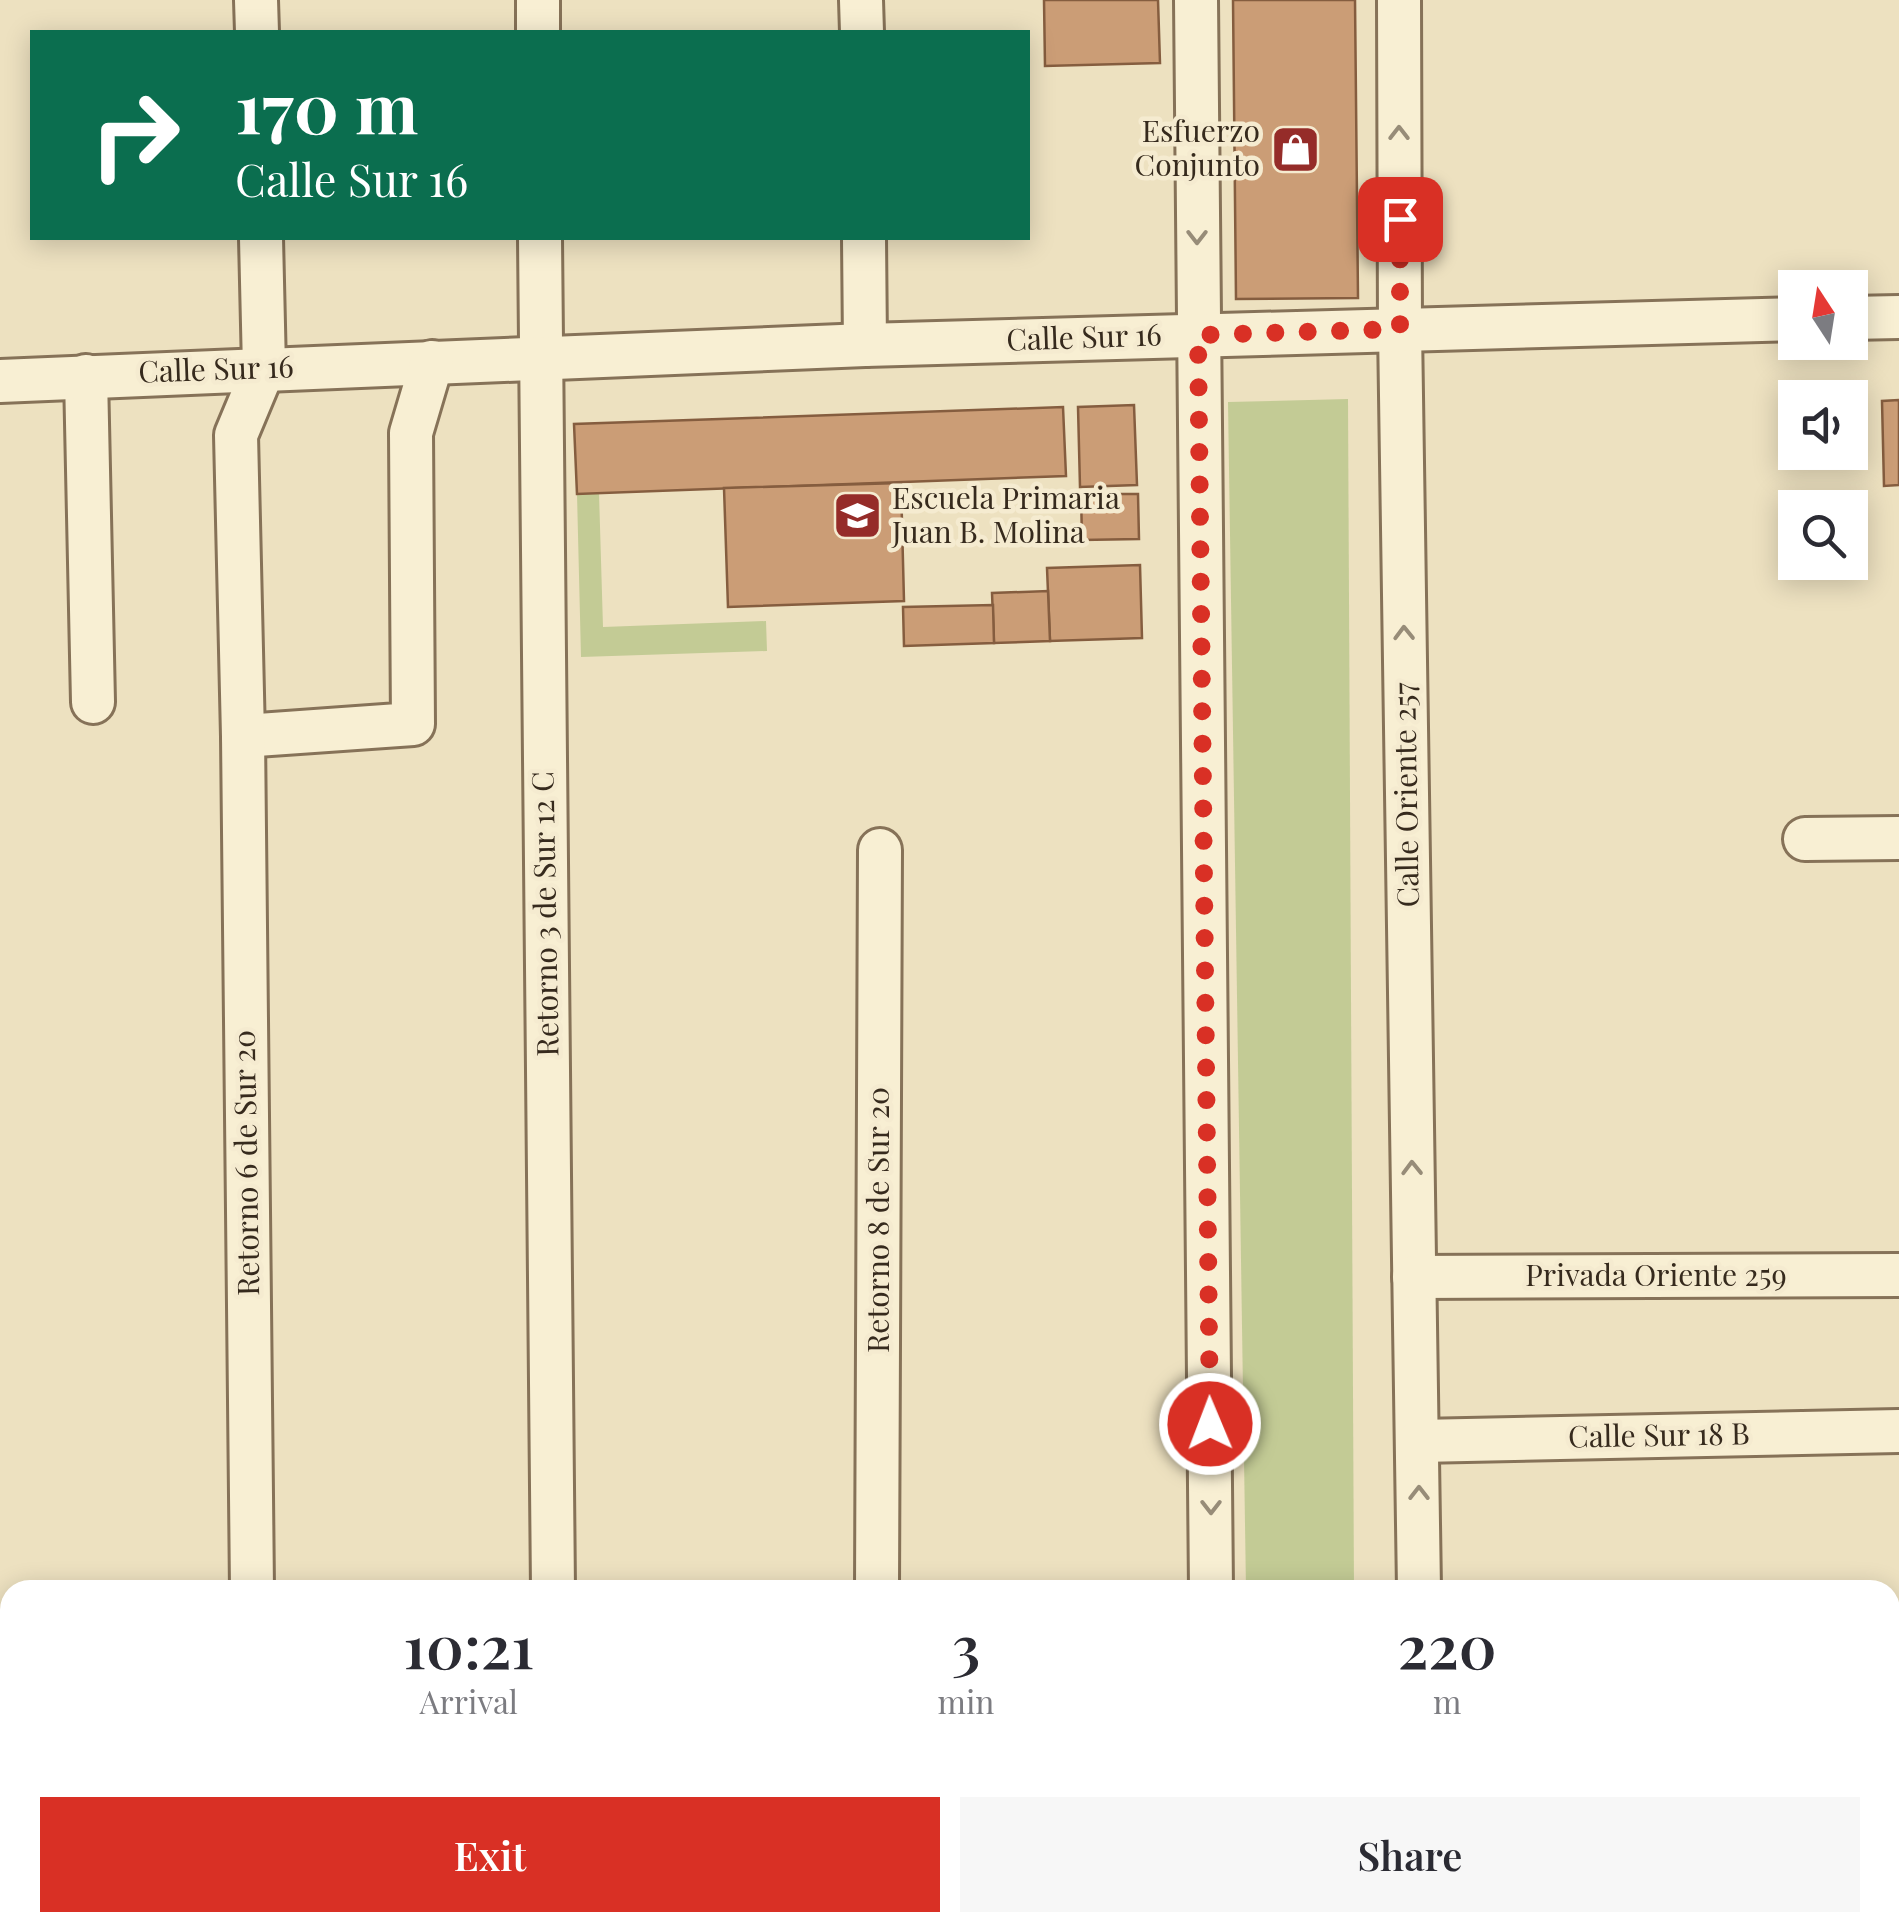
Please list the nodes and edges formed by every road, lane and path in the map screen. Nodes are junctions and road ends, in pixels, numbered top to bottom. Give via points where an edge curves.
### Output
1 (256, 0) edge
2 (538, 0) edge
3 (862, 0) edge
4 (1196, 0) edge
5 (1399, 0) edge
6 (257, 30) edge
7 (538, 30) edge
8 (862, 30) edge
9 (261, 240) edge
10 (540, 240) edge
11 (864, 240) edge
12 (1899, 317) edge
13 (1868, 318) edge
14 (1778, 319) edge
15 (1400, 329) junction
16 (1198, 335) junction
17 (865, 345) junction
18 (541, 357) junction
19 (432, 362) junction
20 (264, 368) junction
21 (86, 376) junction
22 (0, 381) edge
23 (93, 702) dead end
24 (243, 736) junction
25 (1899, 838) edge
26 (1805, 839) dead end
27 (880, 850) dead end
28 (1899, 1275) edge
29 (1414, 1278) junction
30 (1899, 1431) edge
31 (1419, 1441) junction
32 (252, 1580) edge
33 (553, 1580) edge
34 (878, 1580) edge
35 (1211, 1580) edge
36 (1418, 1580) edge

1 - 6 street
2 - 7 street
3 - 8 street
4 -> 16 street
15 -> 5 street, Calle Oriente 257
9 - 20 street
10 - 18 street, Retorno 3 de Sur 12 C
11 - 17 street
12 - 13 street
14 - 15 street, Calle Sur 16
15 - 16 street, Calle Sur 16
29 -> 15 street, Calle Oriente 257
16 - 17 street, Calle Sur 16
16 -> 35 street
17 - 18 street, Calle Sur 16
18 - 19 street, Calle Sur 16
18 - 33 street, Retorno 3 de Sur 12 C
19 - 20 street, Calle Sur 16
19 - 24 street via 411,433 413,724
20 - 21 street, Calle Sur 16
20 - 24 street, Retorno 6 de Sur 20 via 236,435
21 - 22 street, Calle Sur 16
21 - 23 street
24 - 32 street, Retorno 6 de Sur 20
25 - 26 street
27 - 34 street, Retorno 8 de Sur 20
28 - 29 street, Privada Oriente 259
29 - 31 street, Calle Oriente 257
30 - 31 street, Calle Sur 18 B
36 -> 31 street, Calle Oriente 257

